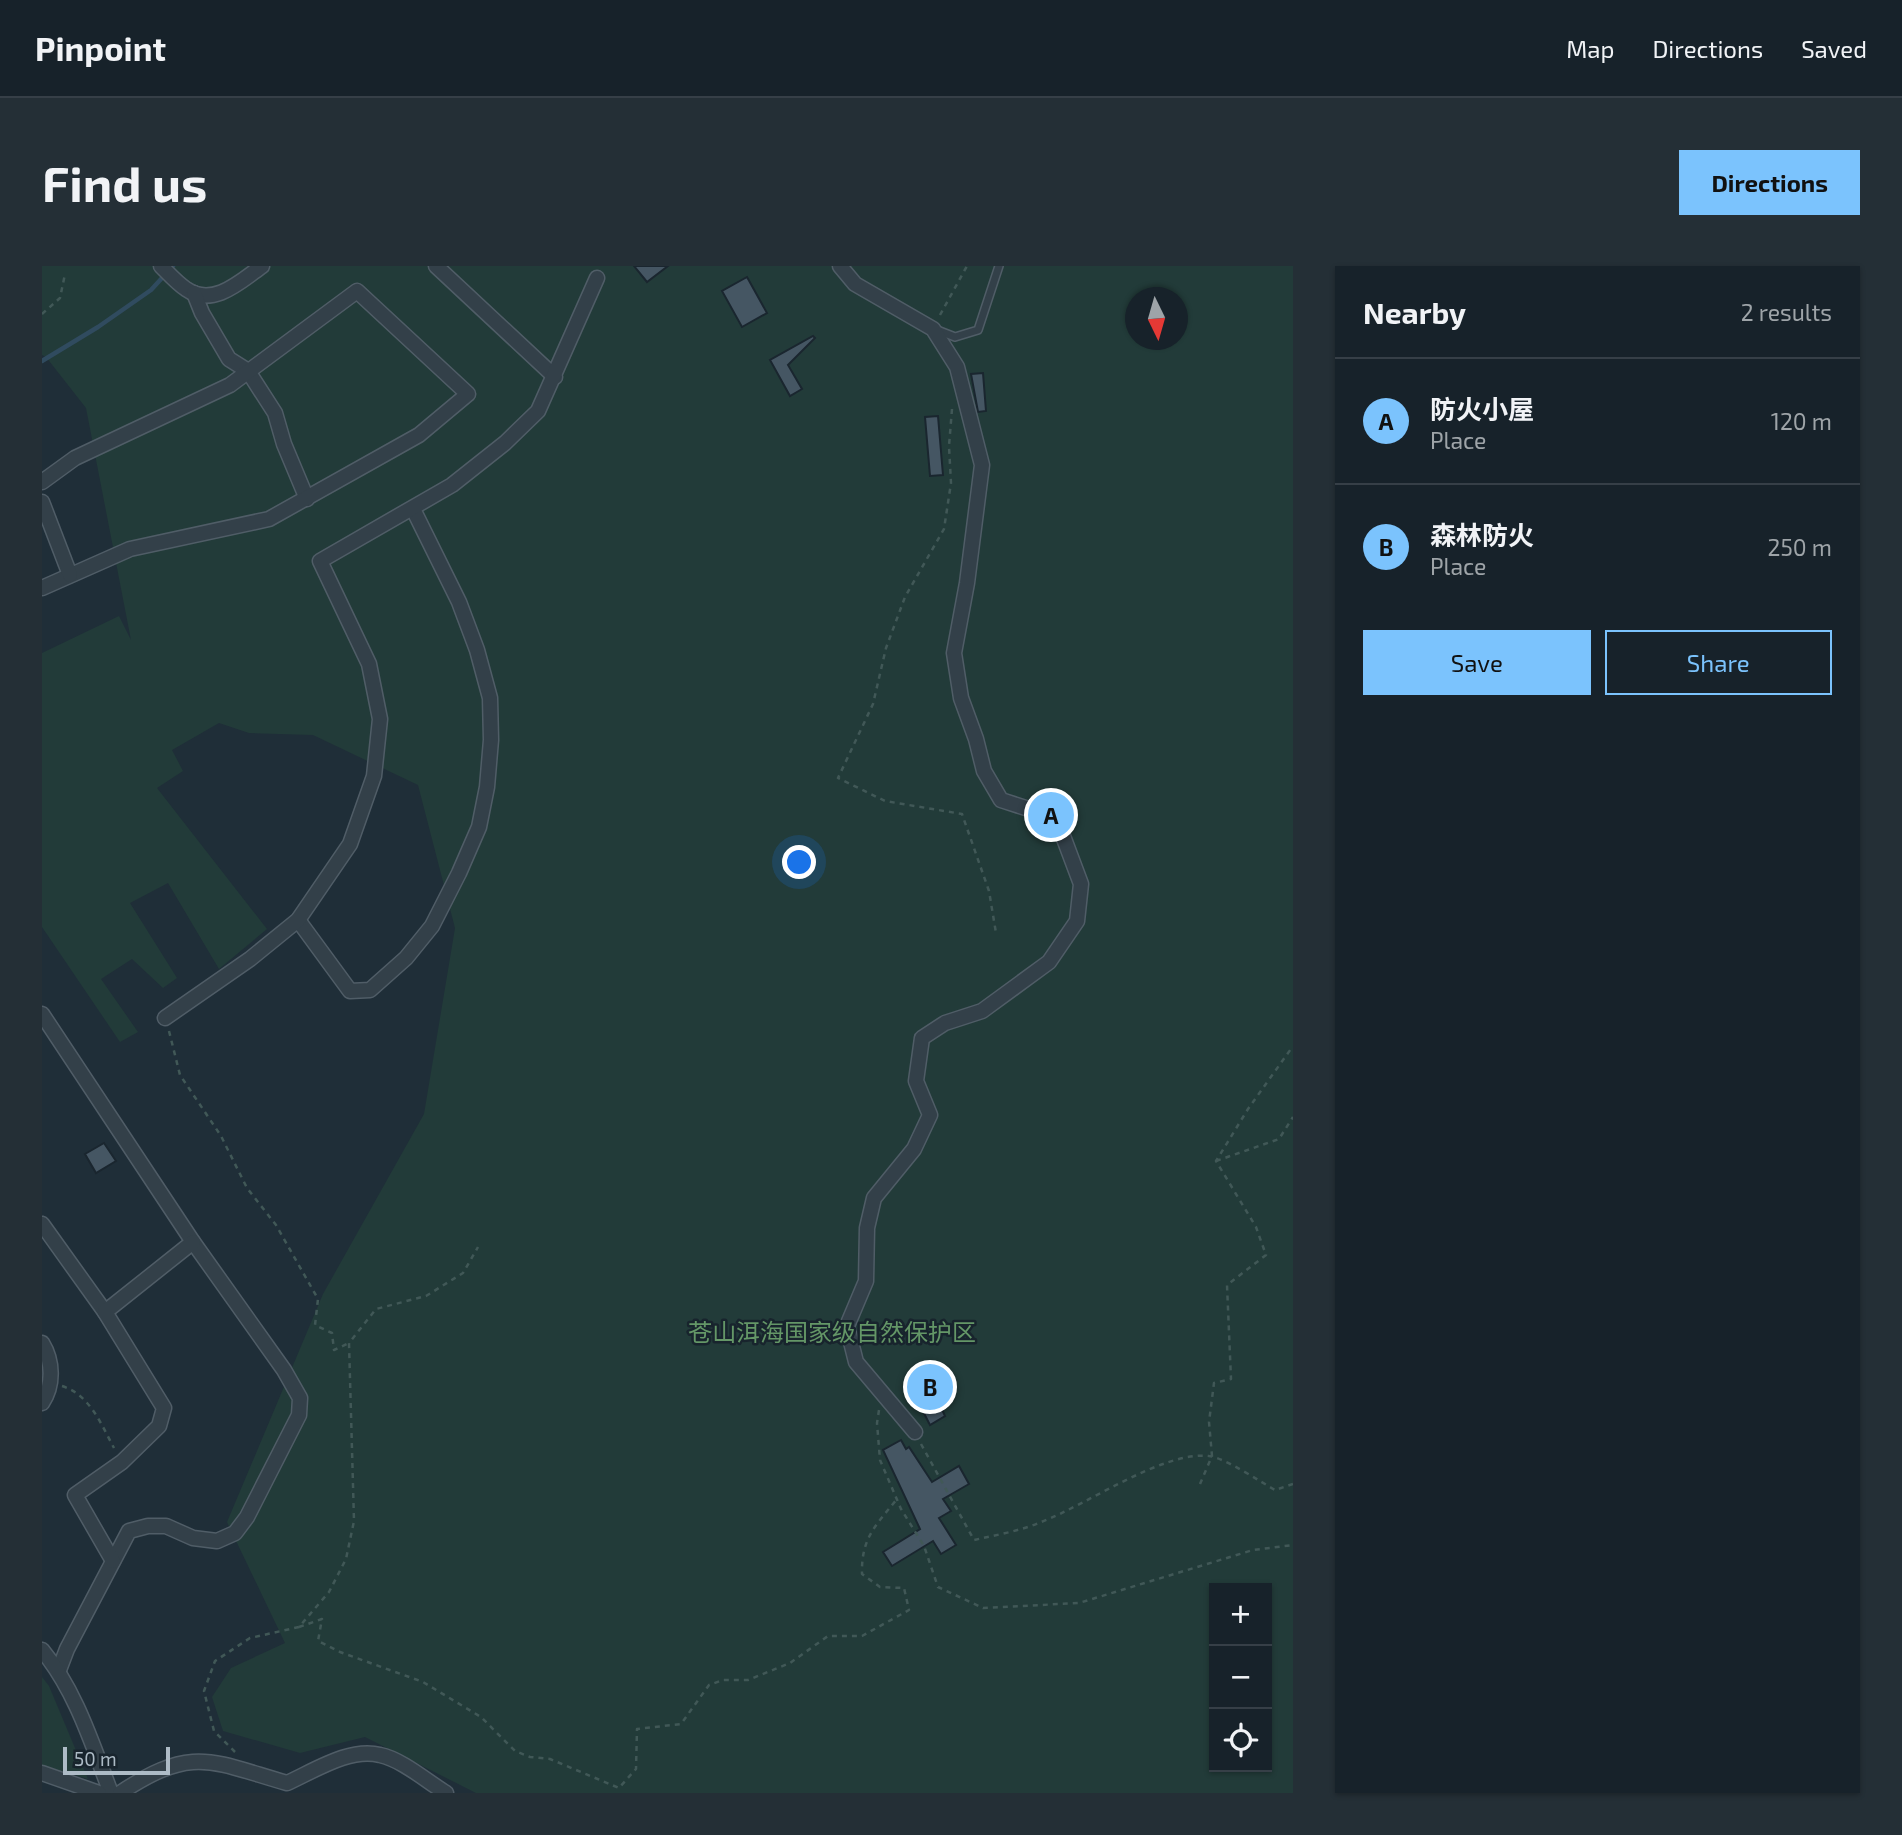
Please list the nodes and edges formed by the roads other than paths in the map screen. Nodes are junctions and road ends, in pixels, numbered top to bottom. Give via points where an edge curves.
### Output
1 (161, 266) edge
2 (262, 266) edge
3 (436, 266) edge
4 (840, 266) edge
5 (999, 266) edge
6 (597, 278) dead end
7 (191, 292) junction
8 (933, 328) junction
9 (248, 371) junction
10 (555, 377) junction
11 (42, 482) edge
12 (307, 499) junction
13 (42, 502) edge
14 (413, 509) junction
15 (70, 575) junction
16 (42, 588) edge
17 (298, 920) junction
18 (42, 1014) edge
19 (165, 1018) road end
20 (42, 1224) edge
21 (193, 1242) junction
22 (105, 1312) junction
23 (42, 1343) edge
24 (42, 1403) edge
25 (915, 1433) road end
26 (113, 1561) junction
27 (42, 1650) edge
28 (59, 1670) junction
29 (42, 1773) edge
30 (99, 1793) edge
31 (111, 1793) edge
32 (120, 1793) edge
33 (446, 1793) edge

1 - 7 street
2 - 7 street via 223,293
3 - 10 street
4 - 8 street via 855,284
5 - 8 lane via 978,330 955,337
6 - 10 street
7 - 9 street via 229,359
8 - 25 street via 957,367 982,465 954,653 961,698 984,771 1001,800 1032,810 1060,828 1081,884 1077,920 1049,962 982,1011 945,1023 922,1038 916,1081 930,1115 914,1149 874,1198 867,1228 866,1281 847,1326 856,1362
9 - 11 street via 230,385 75,458
9 - 12 street via 275,413
9 - 12 street via 357,291 468,394 419,435
10 - 14 street via 538,411 505,443
12 - 15 street via 269,519 130,549
13 - 15 street
14 - 17 street via 320,561 369,664 380,719 374,776 350,844
14 - 17 street via 459,602 490,698 487,787 479,827 432,926 406,958 370,990 350,991
15 - 16 street
17 - 19 street
18 - 21 street
20 - 22 street
21 - 22 street
21 - 26 street via 284,1370 300,1398 299,1415 235,1534 217,1541 193,1538 166,1526 148,1526 129,1531
22 - 26 street via 164,1408 159,1426 122,1462 75,1495
23 - 24 street via 52,1367
26 - 28 street
27 - 28 street
28 - 31 street
29 - 30 street
32 - 33 street via 184,1762 216,1762 287,1783 342,1759 373,1754 390,1758

